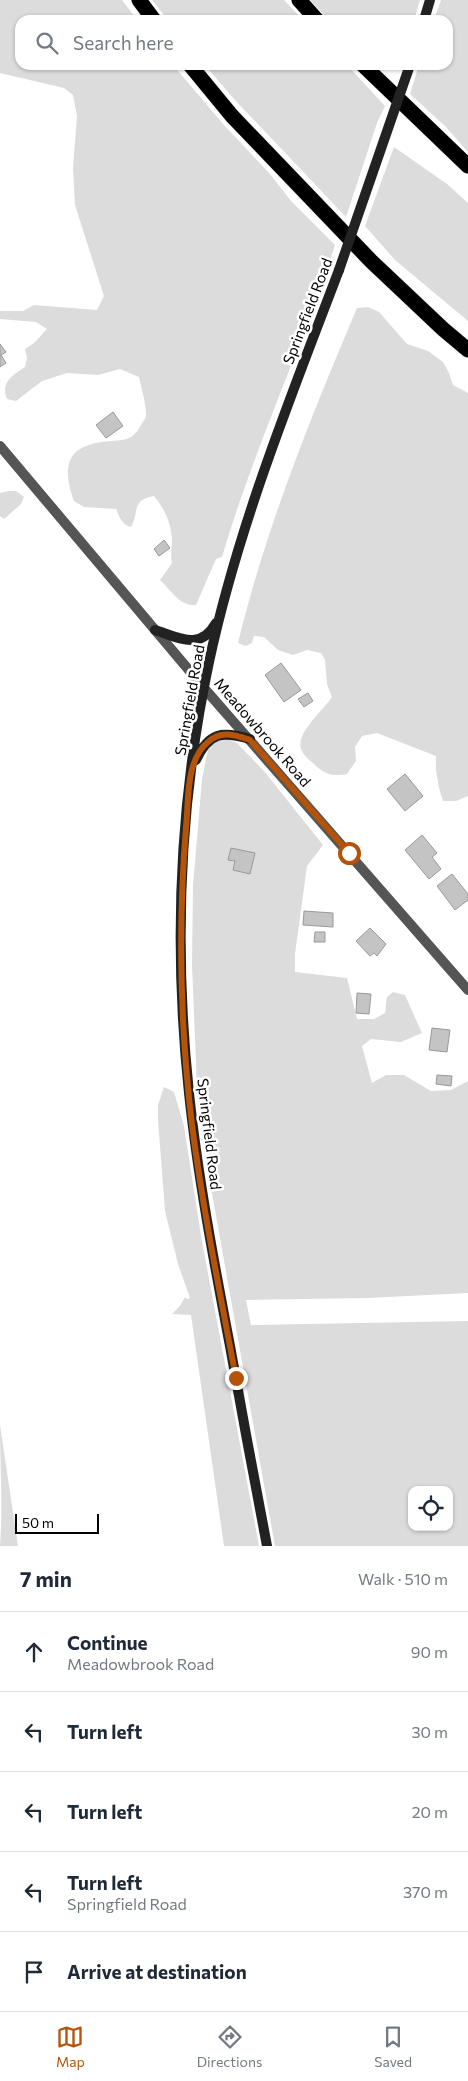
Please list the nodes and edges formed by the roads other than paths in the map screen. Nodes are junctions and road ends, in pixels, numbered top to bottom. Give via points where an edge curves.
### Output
1 (138, 0) edge
2 (299, 0) edge
3 (430, 0) edge
4 (150, 15) edge
5 (312, 15) edge
6 (426, 15) edge
7 (194, 70) edge
8 (368, 70) edge
9 (408, 70) edge
10 (468, 166) edge
11 (468, 350) edge
12 (0, 446) edge
13 (220, 616) junction
14 (155, 630) junction
15 (204, 688) junction
16 (250, 740) junction
17 (192, 768) junction
18 (468, 990) edge
19 (267, 1546) edge

1 - 4 highway
2 - 5 highway
3 - 6 main road
7 - 11 highway via 232,116 371,261
8 - 10 highway
9 - 13 main road, Springfield Road, bridge via 339,270 255,496
12 - 14 street, Meadowbrook Road
13 - 14 main road via 207,636 198,640
13 - 15 main road, Springfield Road
14 - 15 street, Meadowbrook Road
15 - 16 street, Meadowbrook Road
15 - 17 main road, Springfield Road
16 - 17 main road via 231,734 214,737 206,743
16 - 18 street, Meadowbrook Road
17 - 19 main road, Springfield Road via 182,904 182,992 188,1089 211,1246

